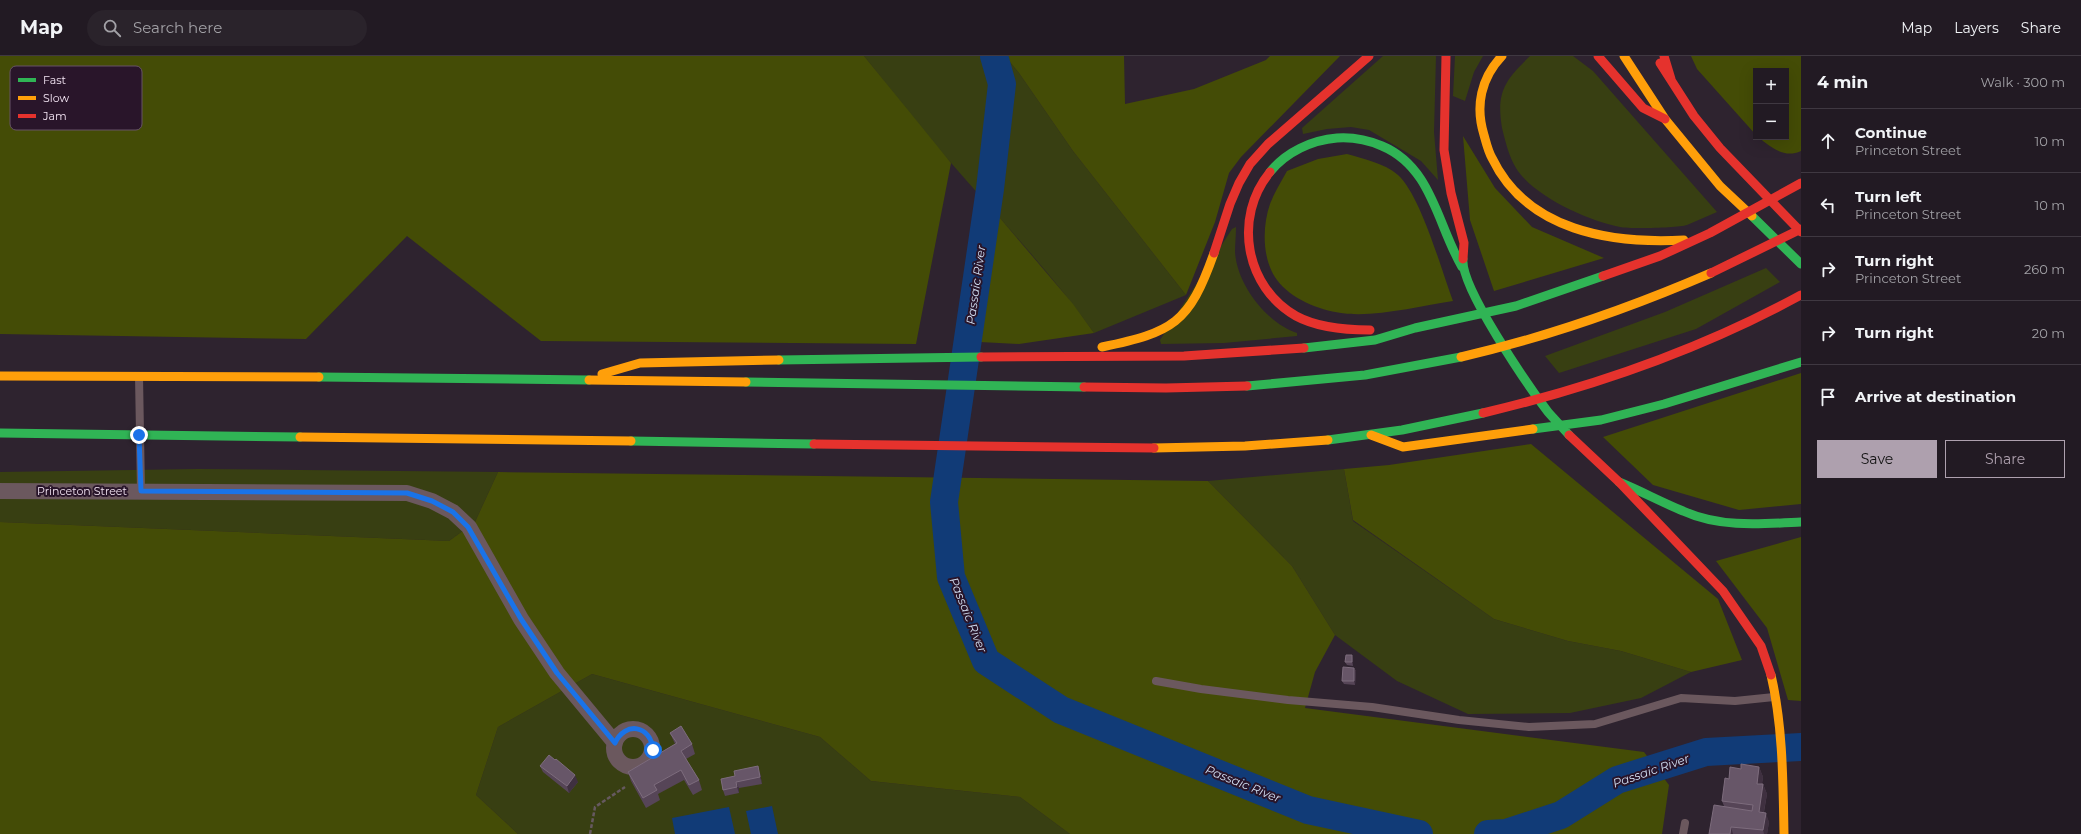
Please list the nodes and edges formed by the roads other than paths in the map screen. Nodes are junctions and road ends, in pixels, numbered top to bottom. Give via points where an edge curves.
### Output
1 (1369, 56) edge
2 (1446, 56) edge
3 (1502, 56) edge
4 (1598, 56) edge
5 (1624, 56) edge
6 (1656, 56) edge
7 (1664, 56) edge
8 (1671, 80) junction
9 (1665, 119) junction
10 (1801, 183) edge
11 (1801, 230) edge
12 (1695, 239) junction
13 (1801, 264) edge
14 (1462, 267) junction
15 (1799, 297) edge
16 (1415, 328) junction
17 (1066, 355) junction
18 (1801, 362) edge
19 (139, 374) junction
20 (0, 376) edge
21 (577, 381) junction
22 (0, 433) edge
23 (139, 435) junction
24 (1371, 435) junction
25 (1619, 482) junction
26 (0, 491) edge
27 (141, 491) junction
28 (1801, 522) edge
29 (1156, 681) dead end
30 (1775, 697) junction
31 (615, 743) dead end
32 (1685, 823) dead end
33 (1683, 834) edge
34 (1784, 834) edge

1 - 17 main road via 1268,144 1251,163 1236,192 1202,283 1181,317 1168,327 1144,337
2 - 14 main road via 1444,150 1451,193 1464,243
3 - 12 main road via 1485,78 1480,99 1480,117 1484,140 1492,158 1519,197 1549,219 1590,234 1646,242
4 - 9 main road via 1643,108
5 - 9 main road
6 - 8 main road
7 - 8 main road
8 - 11 main road via 1694,116 1720,148
9 - 13 main road via 1720,186
10 - 12 main road
11 - 21 main road via 1681,287 1540,337 1431,364 1325,380 1222,388
12 - 16 main road via 1660,256 1516,306
14 - 16 main road via 1450,247 1432,196 1422,178 1410,164 1391,150 1358,139 1337,138 1313,142 1286,156 1263,180 1249,216 1248,252 1258,277 1280,304 1300,318 1338,329
14 - 25 main road via 1494,334 1528,386 1573,439
15 - 24 main road via 1724,334 1657,361 1578,388 1507,408
16 - 17 main road via 1374,340 1299,349 1184,356
17 - 21 main road via 640,363
18 - 24 main road via 1664,404 1601,420 1403,447
19 - 20 main road
19 - 21 main road
19 - 23 lane
22 - 23 main road
23 - 24 main road via 1204,448
23 - 27 lane
25 - 28 main road via 1684,512 1715,521 1752,525
25 - 30 main road via 1723,591 1761,646
26 - 27 street, Princeton Street
27 - 31 street, Princeton Street via 407,493 439,504 453,512 468,527 521,619 557,673
29 - 30 lane via 1201,689 1529,727 1595,724 1682,698 1735,701
30 - 34 main road via 1783,777
32 - 33 lane

